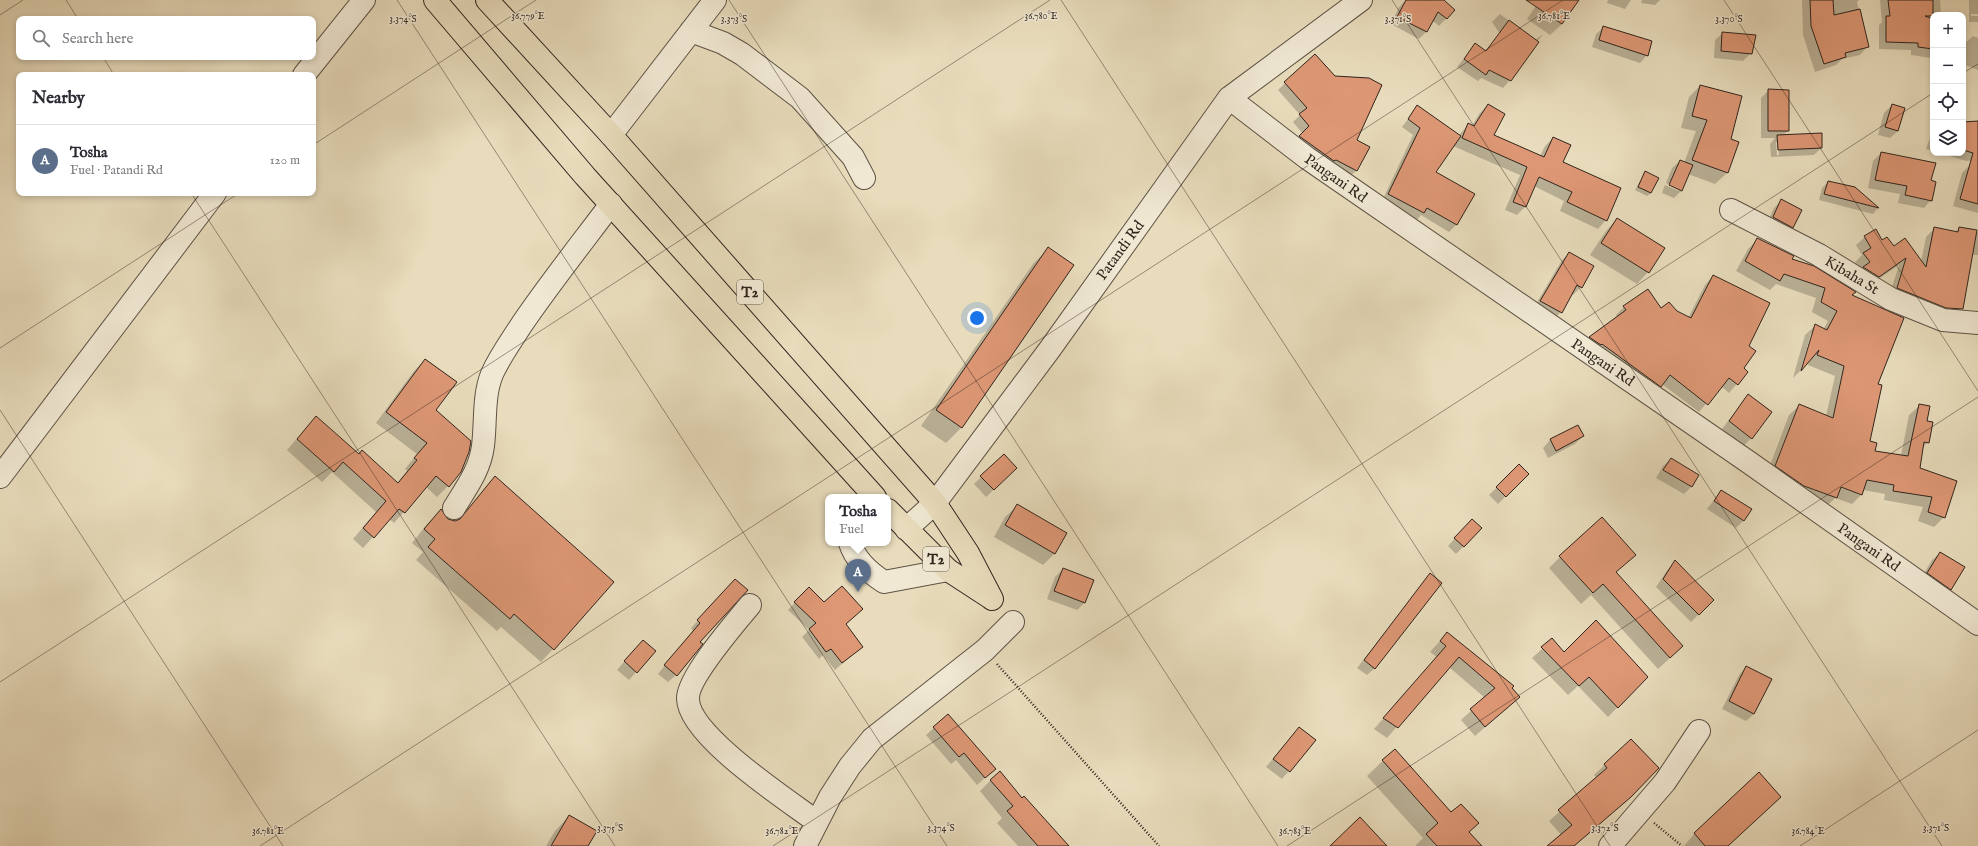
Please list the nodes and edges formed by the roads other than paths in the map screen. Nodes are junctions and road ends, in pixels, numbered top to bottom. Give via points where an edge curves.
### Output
1 (364, 0) edge
2 (435, 0) edge
3 (488, 0) edge
4 (715, 0) edge
5 (1361, 0) edge
6 (691, 31) junction
7 (316, 60) edge
8 (316, 60) edge
9 (306, 72) edge
10 (1229, 98) junction
11 (611, 135) junction
12 (864, 178) dead end
13 (213, 196) edge
14 (611, 204) junction
15 (1731, 210) dead end
16 (1978, 323) edge
17 (0, 477) edge
18 (869, 494) edge
19 (935, 503) junction
20 (454, 508) dead end
21 (891, 513) edge
22 (906, 529) junction
23 (851, 546) edge
24 (948, 570) junction
25 (750, 605) dead end
26 (1012, 622) dead end
27 (1978, 624) edge
28 (1698, 732) dead end
29 (817, 822) junction
30 (805, 846) edge
31 (1610, 846) edge

1 - 7 street
2 - 14 highway
3 - 11 highway, T2
4 - 6 street
5 - 10 street, Patandi Rd
6 - 11 street
6 - 12 street via 723,42 800,98 853,157
8 - 9 street
10 - 19 street, Patandi Rd via 1050,349
10 - 27 street, Pangani Rd via 1314,163 1747,461
11 - 19 highway, T2
13 - 17 street
14 - 18 highway
14 - 20 street via 539,298 501,356 486,396 480,461 475,475
15 - 16 street, Kibaha St via 1819,255 1891,299 1943,320
19 - 22 street, Patandi Rd
19 - 24 highway, T2 via 968,553 992,599
21 - 22 highway, T2
22 - 24 highway, T2
23 - 24 street via 873,576 884,582
25 - 29 street via 709,656 691,686 688,698 690,709 706,733 737,762
26 - 29 street via 984,650 872,739 850,766
28 - 31 street via 1665,782
29 - 30 street

